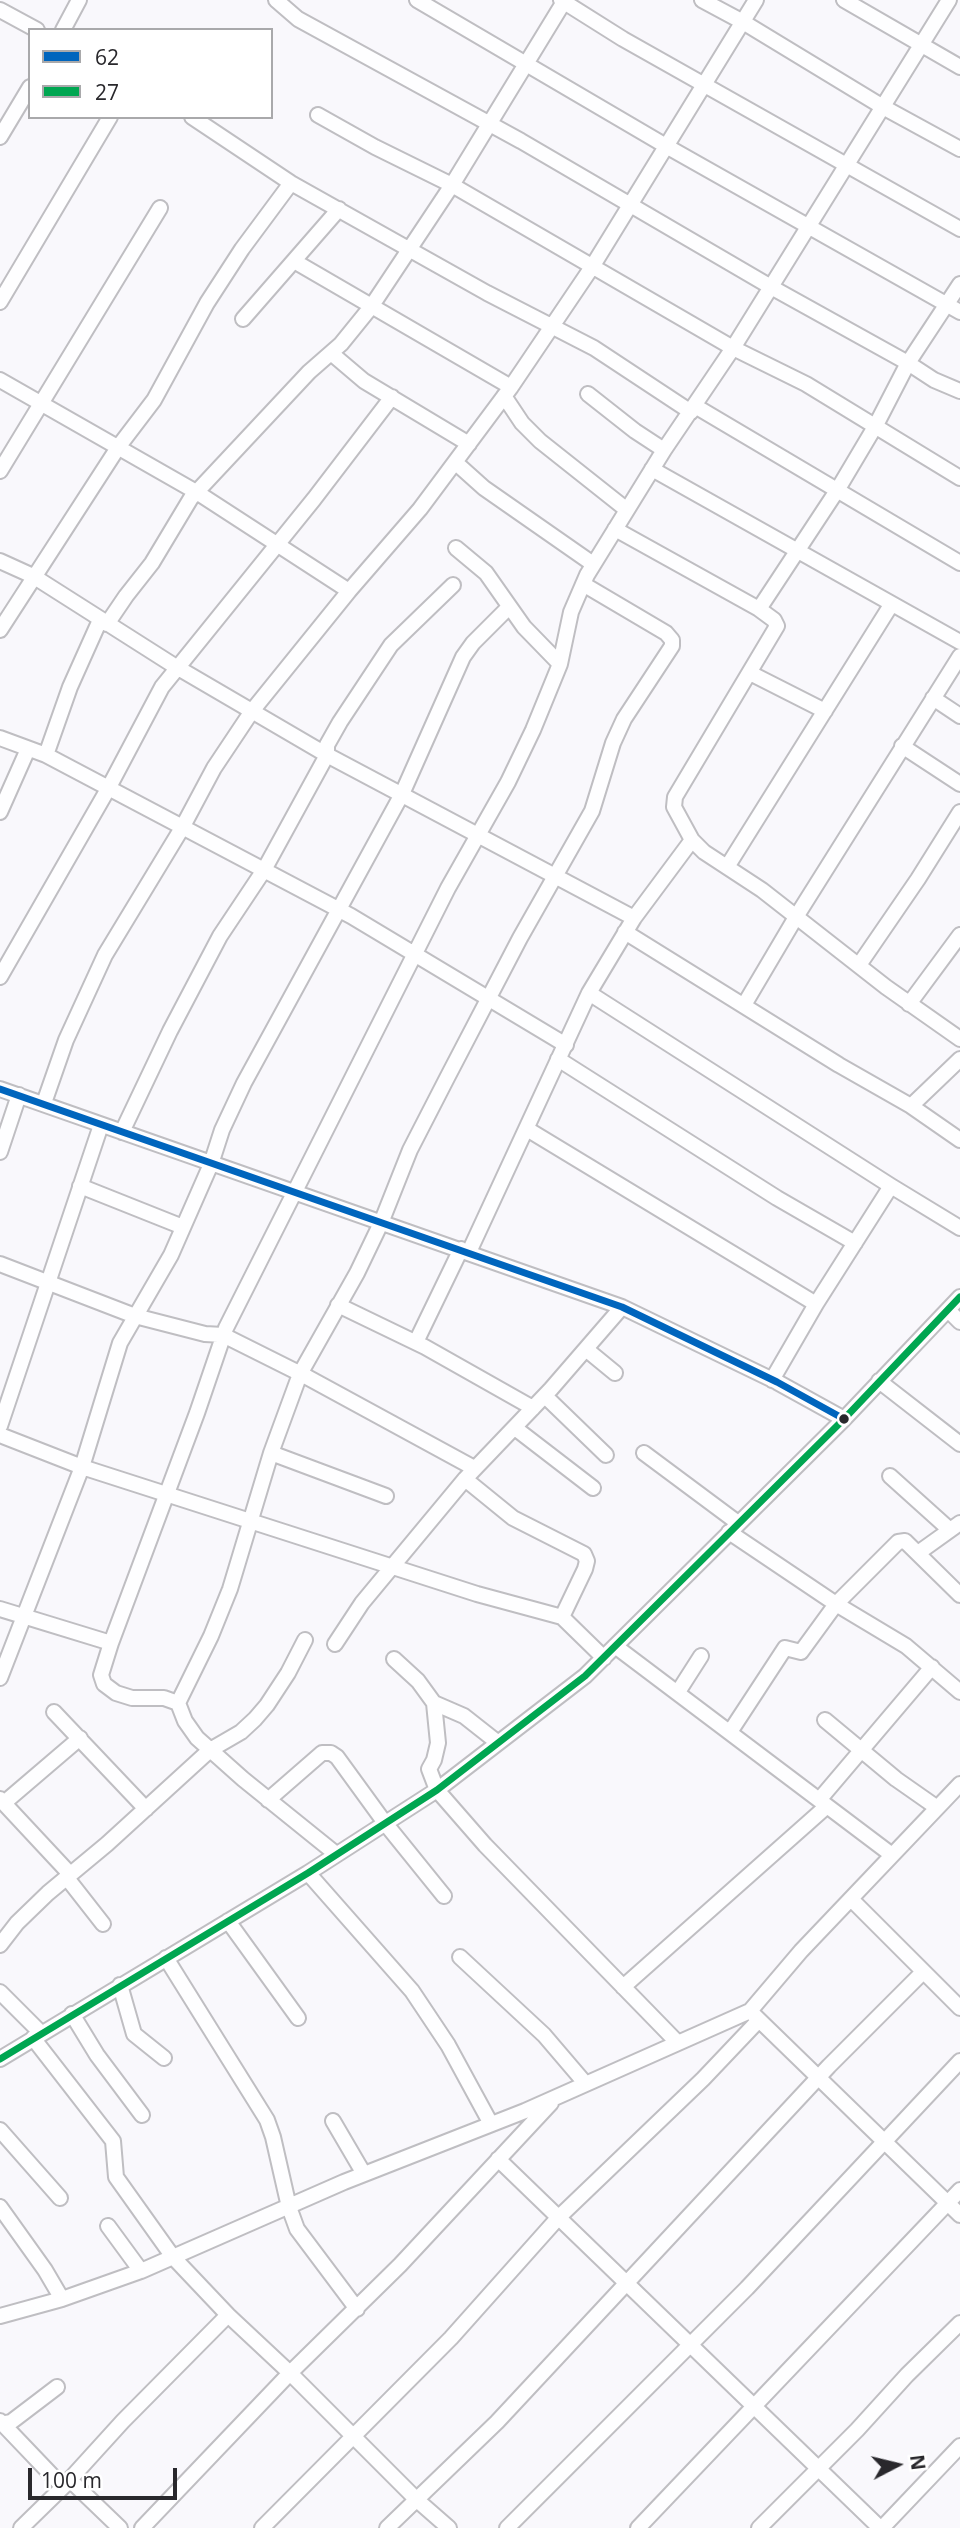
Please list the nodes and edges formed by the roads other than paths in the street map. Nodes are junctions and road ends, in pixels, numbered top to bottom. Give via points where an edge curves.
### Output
1 (79, 0) edge
2 (275, 0) edge
3 (417, 0) edge
4 (702, 0) edge
5 (756, 0) edge
6 (844, 0) edge
7 (948, 0) edge
8 (563, 1) edge
9 (0, 10) edge
10 (743, 22) junction
11 (33, 28) edge
12 (64, 28) edge
13 (921, 45) junction
14 (525, 64) junction
15 (960, 67) edge
16 (704, 85) junction
17 (28, 90) edge
18 (883, 107) junction
19 (318, 115) dead end
20 (109, 119) edge
21 (195, 119) edge
22 (488, 125) junction
23 (0, 137) edge
24 (666, 146) junction
25 (960, 149) edge
26 (845, 166) junction
27 (291, 183) junction
28 (452, 185) junction
29 (629, 205) junction
30 (160, 208) dead end
31 (339, 209) junction
32 (808, 225) junction
33 (960, 229) edge
34 (410, 248) junction
35 (294, 261) junction
36 (592, 267) junction
37 (960, 284) edge
38 (771, 287) junction
39 (0, 302) edge
40 (371, 307) junction
41 (953, 308) edge
42 (243, 319) dead end
43 (551, 327) junction
44 (733, 348) junction
45 (331, 353) junction
46 (908, 363) junction
47 (0, 380) edge
48 (960, 391) edge
49 (507, 392) junction
50 (588, 394) dead end
51 (392, 397) junction
52 (41, 403) junction
53 (693, 409) junction
54 (876, 425) junction
55 (469, 444) junction
56 (119, 446) junction
57 (664, 450) junction
58 (455, 462) junction
59 (652, 469) junction
60 (0, 471) edge
61 (960, 478) edge
62 (838, 489) junction
63 (198, 493) junction
64 (627, 510) junction
65 (615, 529) junction
66 (277, 544) junction
67 (456, 548) dead end
68 (797, 551) junction
69 (0, 561) edge
70 (960, 563) edge
71 (593, 564) junction
72 (33, 576) junction
73 (583, 584) junction
74 (453, 585) dead end
75 (349, 591) junction
76 (891, 604) junction
77 (509, 607) junction
78 (759, 609) junction
79 (103, 622) junction
80 (0, 631) edge
81 (960, 642) edge
82 (960, 656) edge
83 (560, 664) junction
84 (177, 667) junction
85 (750, 673) junction
86 (933, 698) junction
87 (252, 710) junction
88 (825, 711) junction
89 (960, 716) edge
90 (0, 738) edge
91 (902, 746) junction
92 (28, 748) junction
93 (46, 755) junction
94 (327, 755) junction
95 (960, 784) edge
96 (108, 789) junction
97 (402, 794) junction
98 (0, 812) edge
99 (960, 813) edge
100 (182, 828) junction
101 (477, 834) junction
102 (692, 840) junction
103 (727, 867) junction
104 (264, 870) junction
105 (554, 876) junction
106 (338, 910) junction
107 (796, 917) junction
108 (634, 918) junction
109 (625, 932) junction
110 (960, 935) edge
111 (416, 954) junction
112 (859, 965) junction
113 (0, 977) edge
114 (589, 993) junction
115 (489, 999) junction
116 (909, 1004) junction
117 (744, 1005) junction
118 (960, 1039) edge
119 (566, 1045) junction
120 (558, 1059) junction
121 (960, 1059) edge
122 (0, 1089) edge
123 (19, 1095) junction
124 (44, 1102) junction
125 (911, 1106) junction
126 (101, 1125) junction
127 (527, 1129) junction
128 (122, 1132) junction
129 (960, 1140) edge
130 (0, 1152) edge
131 (211, 1164) junction
132 (80, 1186) junction
133 (891, 1186) junction
134 (294, 1191) junction
135 (381, 1223) junction
136 (183, 1227) junction
137 (960, 1228) edge
138 (855, 1243) junction
139 (465, 1251) junction
140 (0, 1264) edge
141 (47, 1282) junction
142 (960, 1297) edge
143 (816, 1304) junction
144 (338, 1305) junction
145 (622, 1307) junction
146 (948, 1310) junction
147 (135, 1316) junction
148 (960, 1322) edge
149 (223, 1335) junction
150 (416, 1342) junction
151 (587, 1350) junction
152 (615, 1373) dead end
153 (300, 1374) junction
154 (772, 1380) junction
155 (879, 1381) junction
156 (545, 1396) junction
157 (533, 1408) junction
158 (844, 1419) junction
159 (0, 1426) edge
160 (515, 1428) junction
161 (0, 1435) edge
162 (960, 1444) edge
163 (271, 1453) junction
164 (644, 1453) dead end
165 (606, 1455) dead end
166 (82, 1467) junction
167 (470, 1474) junction
168 (890, 1476) dead end
169 (593, 1488) dead end
170 (166, 1494) junction
171 (386, 1496) dead end
172 (250, 1521) junction
173 (955, 1526) edge
174 (733, 1527) junction
175 (918, 1553) junction
176 (392, 1567) junction
177 (960, 1595) edge
178 (836, 1604) junction
179 (0, 1609) edge
180 (562, 1617) junction
181 (25, 1618) junction
182 (304, 1640) dead end
183 (111, 1643) junction
184 (335, 1644) dead end
185 (615, 1646) junction
186 (701, 1656) dead end
187 (604, 1658) junction
188 (394, 1659) dead end
189 (932, 1667) junction
190 (0, 1678) edge
191 (678, 1692) junction
192 (960, 1692) edge
193 (178, 1703) junction
194 (434, 1703) junction
195 (54, 1712) dead end
196 (825, 1720) dead end
197 (730, 1732) junction
198 (80, 1738) junction
199 (497, 1742) junction
200 (210, 1750) junction
201 (861, 1750) junction
202 (960, 1784) edge
203 (437, 1790) junction
204 (268, 1800) junction
205 (2, 1801) edge
206 (823, 1803) junction
207 (936, 1807) junction
208 (146, 1809) junction
209 (385, 1823) junction
210 (337, 1854) junction
211 (892, 1855) junction
212 (308, 1873) junction
213 (69, 1876) junction
214 (444, 1896) dead end
215 (851, 1899) junction
216 (228, 1921) junction
217 (103, 1924) dead end
218 (0, 1945) edge
219 (460, 1957) dead end
220 (166, 1958) junction
221 (923, 1972) junction
222 (120, 1985) junction
223 (623, 1987) junction
224 (0, 1992) edge
225 (960, 2008) edge
226 (72, 2014) junction
227 (755, 2016) junction
228 (298, 2018) dead end
229 (37, 2036) junction
230 (677, 2042) junction
231 (164, 2058) dead end
232 (0, 2059) edge
233 (960, 2061) edge
234 (818, 2078) junction
235 (585, 2083) junction
236 (556, 2097) junction
237 (142, 2115) dead end
238 (333, 2121) dead end
239 (491, 2124) junction
240 (0, 2130) edge
241 (884, 2142) junction
242 (498, 2159) junction
243 (364, 2174) junction
244 (960, 2190) edge
245 (60, 2198) dead end
246 (948, 2203) junction
247 (0, 2207) edge
248 (289, 2207) junction
249 (960, 2215) edge
250 (558, 2218) junction
251 (108, 2226) dead end
252 (173, 2257) junction
253 (141, 2271) junction
254 (627, 2284) junction
255 (62, 2299) junction
256 (357, 2309) junction
257 (228, 2315) junction
258 (0, 2316) edge
259 (960, 2323) edge
260 (690, 2344) junction
261 (290, 2373) junction
262 (57, 2387) dead end
263 (755, 2407) junction
264 (1, 2423) edge
265 (354, 2436) junction
266 (960, 2446) edge
267 (818, 2468) junction
268 (66, 2484) junction
269 (417, 2500) junction
270 (21, 2528) edge
271 (120, 2528) edge
272 (142, 2528) edge
273 (262, 2528) edge
274 (387, 2528) edge
275 (449, 2528) edge
276 (507, 2528) edge
277 (638, 2528) edge
278 (759, 2528) edge
279 (881, 2528) edge

1 - 12 street
2 - 22 street via 298,19
3 - 14 street
4 - 10 street
5 - 10 street
6 - 13 street
7 - 13 street
8 - 14 street
8 - 16 street
9 - 11 street
10 - 16 street
10 - 18 street
13 - 15 street
13 - 18 street
14 - 22 street
14 - 24 street
16 - 24 street
16 - 26 street
17 - 23 street
18 - 25 street
18 - 26 street
19 - 28 street
20 - 39 street
21 - 27 street
22 - 28 street
22 - 29 street
24 - 29 street
24 - 32 street
26 - 32 street
26 - 33 street
27 - 31 street
27 - 56 street via 242,249 154,400
28 - 34 street
28 - 36 street
29 - 36 street
29 - 38 street
30 - 52 street
31 - 34 street
31 - 35 street
32 - 38 street
32 - 41 street
34 - 40 street
34 - 43 street
35 - 40 street
35 - 42 street
36 - 43 street
36 - 44 street
37 - 41 street
38 - 44 street
38 - 46 street
40 - 45 street
40 - 49 street
41 - 46 street
43 - 49 street
43 - 53 street
44 - 53 street
44 - 54 street
45 - 51 street
45 - 63 street
46 - 48 street
46 - 54 street
47 - 52 street
49 - 55 street
49 - 64 street via 522,423 540,442
50 - 57 street
51 - 55 street
51 - 66 street
52 - 56 street
52 - 60 street
53 - 57 street
53 - 62 street
54 - 61 street
54 - 62 street
55 - 58 street
56 - 63 street
56 - 72 street
57 - 59 street
58 - 71 street via 484,488
58 - 75 street
59 - 64 street
59 - 68 street
62 - 68 street
62 - 70 street
63 - 66 street
63 - 79 street via 152,564
64 - 65 street
65 - 71 street
65 - 78 street
66 - 75 street
66 - 84 street
67 - 77 street via 486,573
68 - 76 street
68 - 78 street
69 - 72 street
71 - 73 street
72 - 79 street
72 - 80 street
73 - 83 street via 571,612
73 - 105 street via 666,633 673,643 624,719 592,811
74 - 94 street via 391,645 340,722 327,745
75 - 87 street
76 - 81 street
76 - 88 street
77 - 83 street
77 - 97 street via 463,657
78 - 85 street via 777,626
79 - 84 street
79 - 93 street via 70,687
82 - 86 street
83 - 101 street via 523,750
84 - 87 street
84 - 96 street
85 - 88 street
85 - 102 street via 675,797 674,807
86 - 89 street
86 - 91 street
87 - 94 street
87 - 100 street
88 - 103 street
90 - 92 street
91 - 95 street
91 - 107 street
92 - 93 street
92 - 98 street
93 - 96 street
94 - 97 street
94 - 104 street
96 - 100 street
96 - 113 street
97 - 101 street
97 - 106 street
99 - 112 street
100 - 104 street
100 - 124 street via 105,955
101 - 105 street
101 - 111 street
102 - 103 street
102 - 108 street
103 - 107 street
104 - 106 street
104 - 128 street via 220,936
105 - 108 street
105 - 115 street
106 - 111 street
106 - 131 street via 244,1083
107 - 112 street
107 - 117 street
108 - 109 street
109 - 114 street
109 - 117 street
110 - 116 street
111 - 115 street
111 - 134 street
112 - 116 street
114 - 119 street
114 - 133 street
115 - 119 street
115 - 135 street via 410,1150
116 - 118 street
117 - 125 street
119 - 120 street
120 - 127 street
120 - 138 street
121 - 125 street
122 - 123 street
123 - 124 street
123 - 130 street
124 - 126 street
125 - 129 street
126 - 128 street
126 - 132 street
127 - 139 street
127 - 143 street
128 - 131 street
131 - 134 street
131 - 136 street
132 - 136 street
132 - 141 street
133 - 137 street
133 - 138 street
134 - 135 street
134 - 149 street
135 - 139 street
135 - 144 street
136 - 147 street
138 - 143 street
139 - 145 street
139 - 150 street
140 - 141 street
141 - 147 street
141 - 159 street
142 - 146 street
143 - 154 street
144 - 150 street
144 - 153 street
145 - 151 street
145 - 154 street
146 - 148 street
146 - 155 street
147 - 149 street
147 - 166 street via 120,1343
149 - 153 street
149 - 170 street
150 - 157 street
151 - 152 street
151 - 156 street
153 - 163 street
153 - 167 street
154 - 158 street
155 - 158 street
155 - 162 street
156 - 157 street
156 - 165 street
157 - 160 street
158 - 174 street
160 - 167 street
160 - 169 street
161 - 166 street
163 - 171 street
163 - 172 street
164 - 174 street
166 - 170 street
166 - 181 street
167 - 176 street
167 - 180 street via 513,1518 584,1554 585,1569
168 - 173 street
170 - 172 street
170 - 183 street
172 - 176 street
172 - 193 street via 230,1589
173 - 175 street
174 - 178 street
174 - 185 street
175 - 177 street
175 - 178 street via 905,1541 898,1542
176 - 180 street
176 - 184 street
178 - 189 street
178 - 197 street via 802,1652 785,1648
179 - 181 street
180 - 187 street
181 - 183 street
181 - 190 street
182 - 200 street via 288,1673 255,1719
183 - 193 street via 101,1675 104,1684 132,1698
185 - 187 street
185 - 191 street
186 - 191 street
187 - 199 street
188 - 194 street
189 - 192 street
189 - 201 street
191 - 197 street
193 - 200 street via 185,1721
194 - 199 street via 464,1716
194 - 203 street via 438,1743 429,1769
195 - 198 street
196 - 201 street
197 - 206 street
198 - 205 street
198 - 208 street
199 - 203 street
200 - 204 street
200 - 208 street
201 - 206 street
201 - 207 street
202 - 207 street
203 - 209 street
203 - 223 street
204 - 209 street via 322,1753 331,1753
204 - 210 street
205 - 213 street
206 - 211 street
206 - 223 street
207 - 211 street
208 - 213 street
209 - 210 street
209 - 214 street
210 - 212 street
211 - 215 street
212 - 216 street
212 - 239 street via 412,1991
213 - 217 street
213 - 218 street via 17,1923
215 - 221 street
215 - 227 street via 801,1951
216 - 220 street
216 - 228 street
219 - 235 street via 544,2035
220 - 222 street
220 - 248 street via 267,2120
221 - 225 street
221 - 234 street
222 - 226 street
222 - 231 street via 134,2034
223 - 230 street
224 - 229 street
226 - 229 street
226 - 237 street
227 - 230 street
227 - 234 street
227 - 250 street via 703,2079
229 - 232 street
229 - 252 street via 113,2141 116,2177
230 - 235 street
233 - 241 street
234 - 241 street
234 - 254 street
235 - 236 street
236 - 239 street
236 - 242 street
238 - 243 street
239 - 243 street
240 - 245 street
241 - 246 street
241 - 260 street
242 - 250 street
242 - 256 street
243 - 248 street
244 - 246 street
246 - 249 street
246 - 263 street
247 - 255 street
248 - 252 street
248 - 256 street via 298,2229
250 - 254 street
250 - 265 street
251 - 253 street
252 - 253 street
252 - 257 street
253 - 255 street
254 - 260 street
254 - 269 street
255 - 258 street
256 - 261 street
257 - 261 street
257 - 268 street
259 - 267 street
260 - 263 street
260 - 276 street
261 - 265 street
261 - 272 street
262 - 264 street via 11,2422
263 - 267 street
263 - 277 street
264 - 268 street
265 - 269 street
265 - 273 street
266 - 279 street
267 - 278 street
267 - 279 street
268 - 270 street
268 - 271 street
269 - 274 street
269 - 275 street

